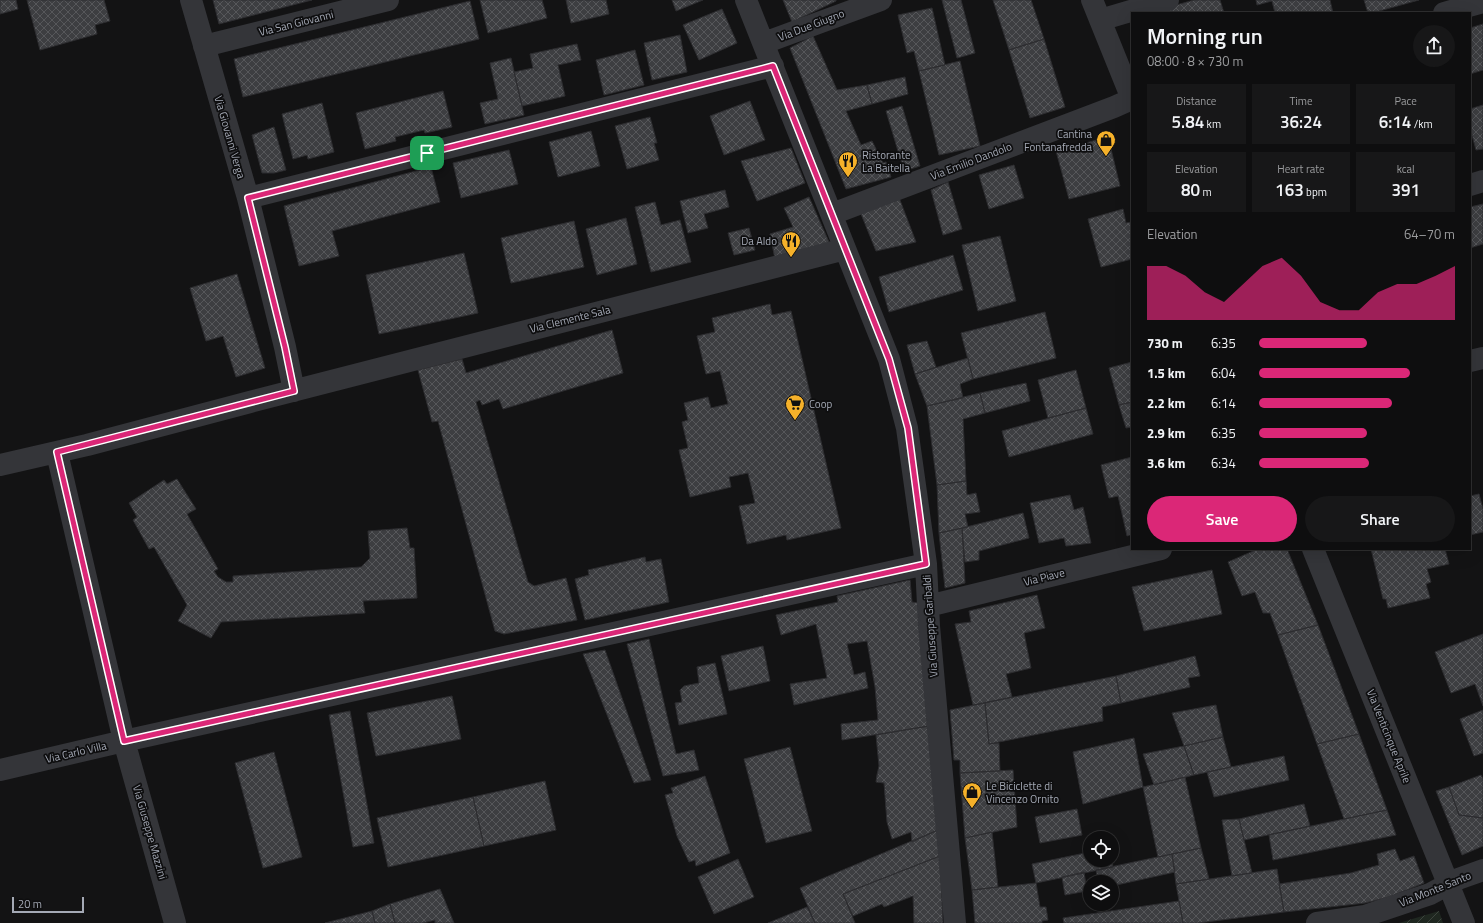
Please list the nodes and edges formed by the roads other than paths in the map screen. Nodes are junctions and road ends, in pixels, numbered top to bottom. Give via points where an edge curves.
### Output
1 (191, 0) edge
2 (388, 0) edge
3 (746, 0) edge
4 (881, 0) edge
5 (1168, 0) edge
6 (1483, 2) edge
7 (1096, 10) edge
8 (1448, 12) edge
9 (764, 43) junction
10 (204, 46) junction
11 (773, 66) junction
12 (1131, 97) edge
13 (1131, 99) edge
14 (1483, 181) edge
15 (1471, 185) edge
16 (248, 198) junction
17 (832, 214) junction
18 (846, 249) junction
19 (1483, 358) edge
20 (1471, 361) edge
21 (294, 391) junction
22 (57, 452) junction
23 (0, 465) edge
24 (1157, 550) edge
25 (1313, 550) edge
26 (926, 564) junction
27 (928, 606) junction
28 (124, 741) junction
29 (0, 770) edge
30 (1483, 870) edge
31 (1448, 884) junction
32 (175, 923) edge
33 (955, 923) edge
34 (1317, 923) edge
35 (1464, 923) edge

1 - 10 street, Via Giovanni Verga
2 - 10 street, Via San Giovanni
3 - 9 street, Via Giuseppe Garibaldi
4 - 9 street, Via Due Giugno
5 - 7 street
6 - 8 street
7 - 12 street
9 - 11 street, Via Giuseppe Garibaldi
10 - 16 street, Via Giovanni Verga
11 - 16 street
11 - 17 street, Via Giuseppe Garibaldi
13 - 17 street, Via Emilio Dandolo
14 - 15 street
16 - 21 street, Via Giovanni Verga
17 - 18 street, Via Giuseppe Garibaldi
18 - 21 street, Via Clemente Sala
18 - 26 street, Via Giuseppe Garibaldi via 889,359 908,428
19 - 20 street
21 - 22 street, Via Clemente Sala
22 - 23 street, Via Clemente Sala
22 - 28 street, Via Giuseppe Mazzini
24 - 27 street, Via Piave
25 - 31 street, Via Venticinque Aprile
26 - 27 street, Via Giuseppe Garibaldi
26 - 28 street, Via Carlo Villa
27 - 33 street, Via Giuseppe Garibaldi
28 - 29 street, Via Carlo Villa
28 - 32 street, Via Giuseppe Mazzini
30 - 31 street, Via Monte Santo
31 - 34 street, Via Monte Santo via 1430,894 1365,916
31 - 35 street, Via Venticinque Aprile

